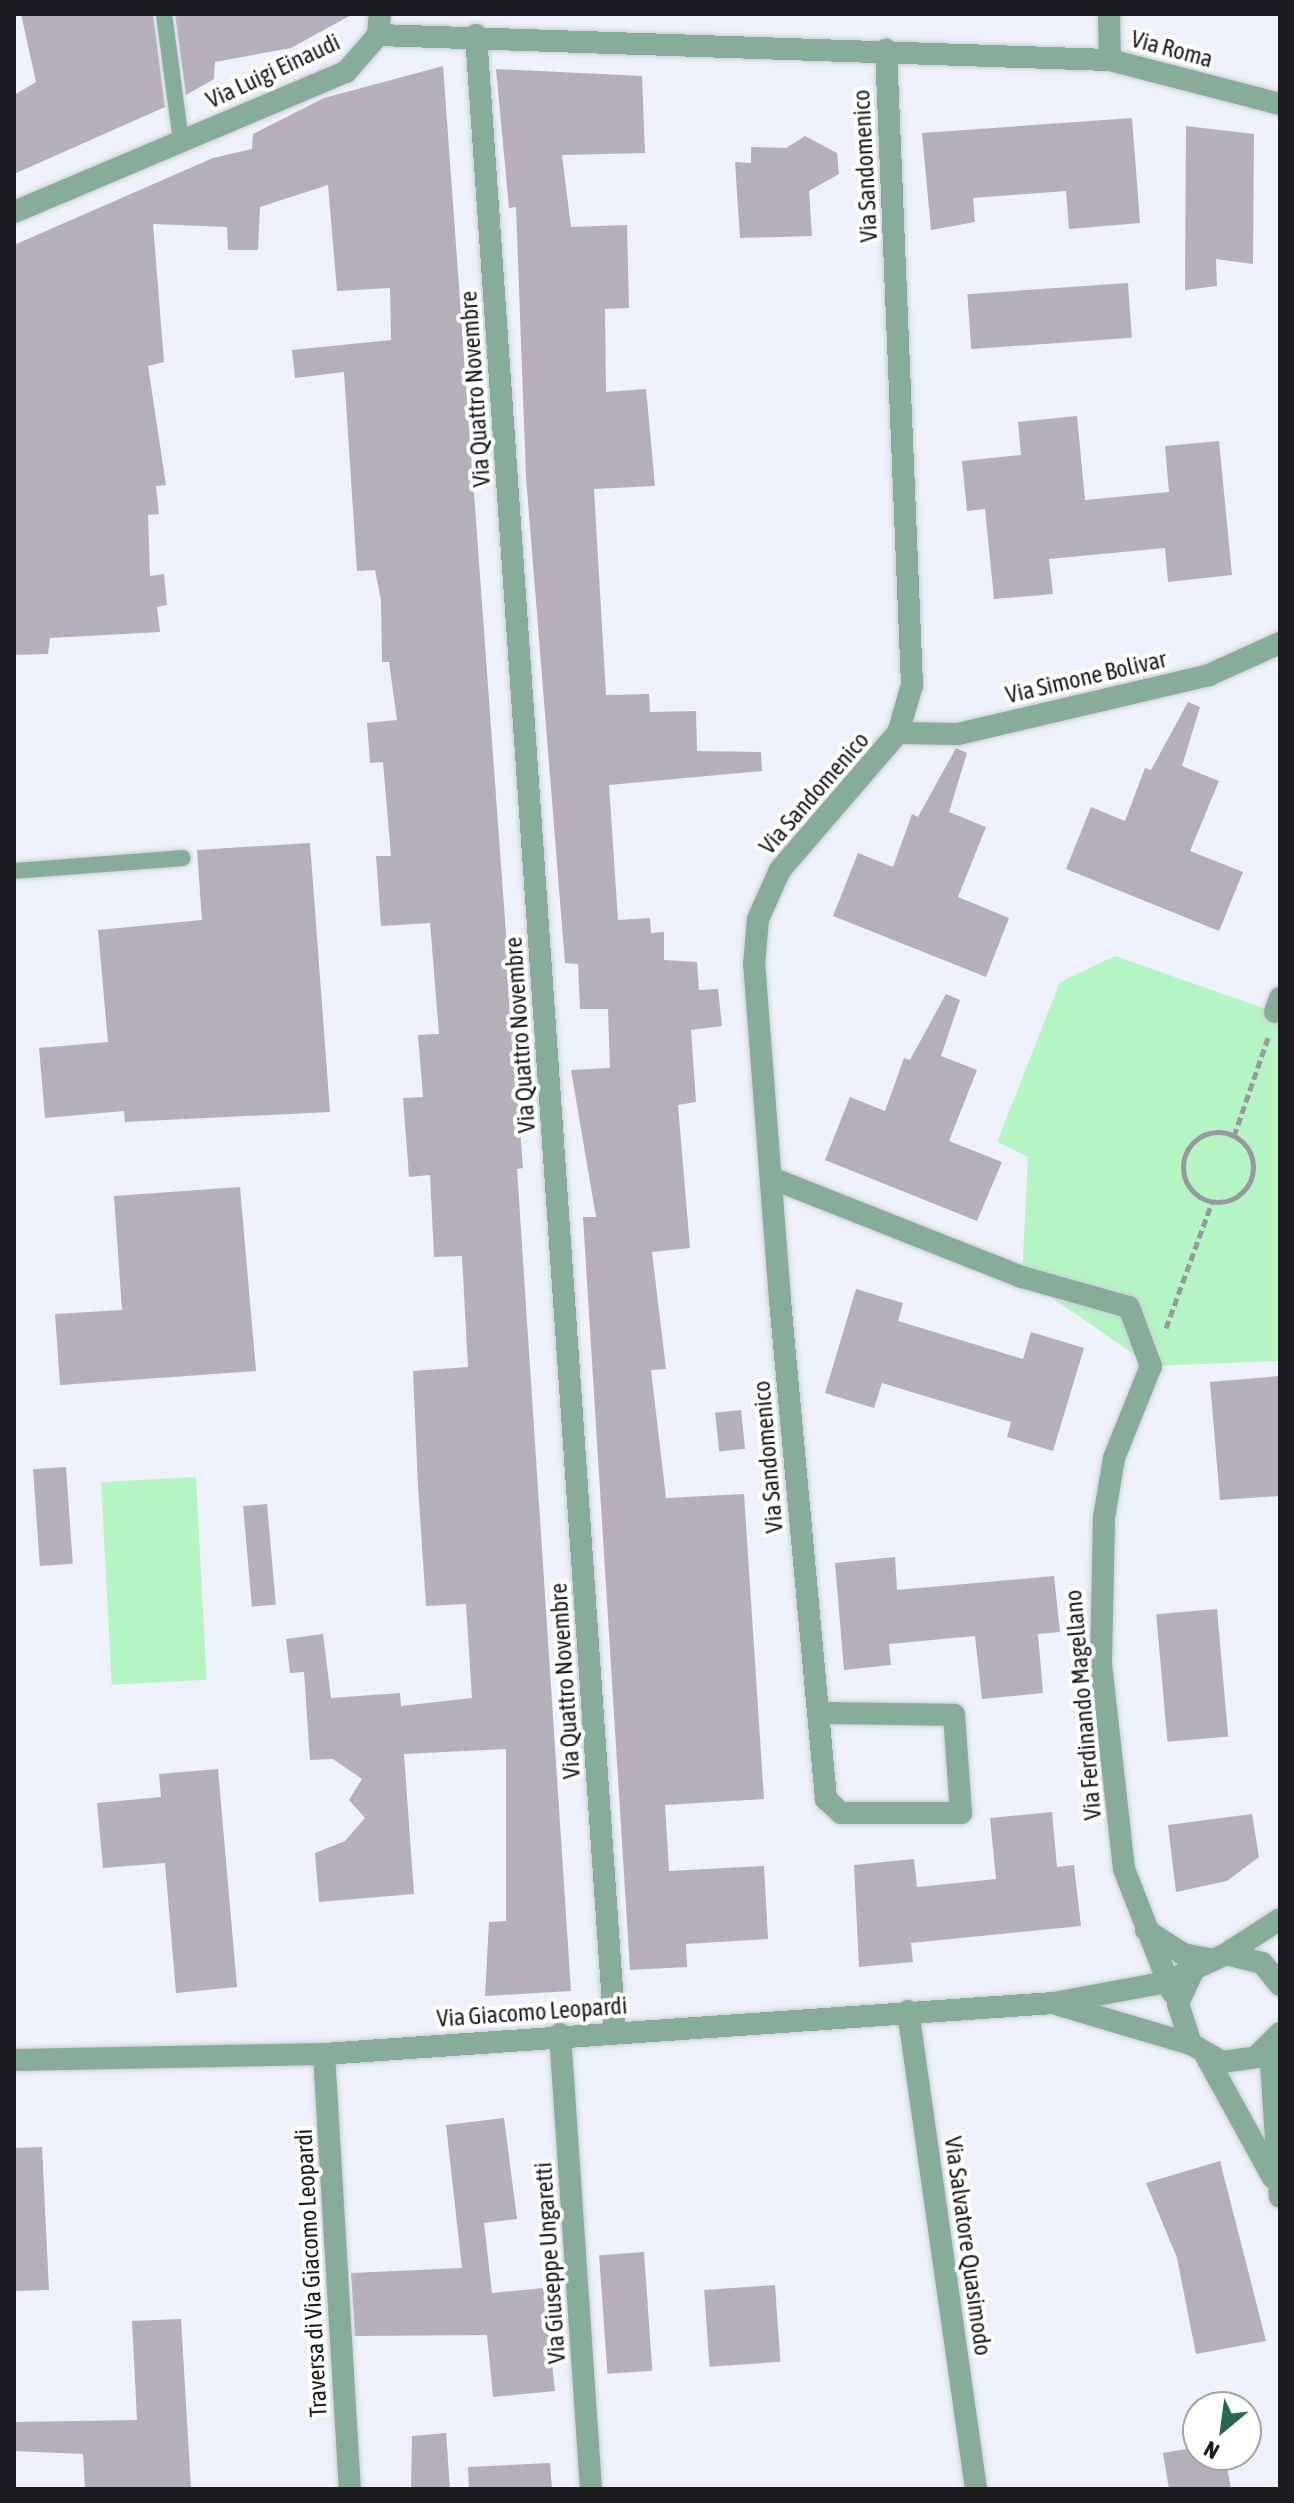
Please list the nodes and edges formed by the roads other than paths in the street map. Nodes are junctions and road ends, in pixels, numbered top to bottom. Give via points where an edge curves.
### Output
1 (164, 14) edge
2 (1109, 14) edge
3 (379, 25) edge
4 (476, 35) junction
5 (886, 50) junction
6 (1110, 60) junction
7 (1280, 104) edge
8 (181, 142) junction
9 (14, 212) edge
10 (1280, 643) edge
11 (898, 733) junction
12 (182, 858) dead end
13 (14, 871) edge
14 (774, 1179) junction
15 (818, 1713) junction
16 (1280, 1919) edge
17 (1146, 1930) junction
18 (1210, 1961) junction
19 (1167, 1982) junction
20 (1280, 1985) edge
21 (1054, 2003) junction
22 (1178, 2004) junction
23 (908, 2011) junction
24 (615, 2032) junction
25 (560, 2034) junction
26 (1275, 2040) edge
27 (1198, 2050) junction
28 (324, 2054) junction
29 (14, 2060) edge
30 (1279, 2191) edge
31 (350, 2489) edge
32 (591, 2489) edge
33 (976, 2489) edge

1 - 8 lane, Via Luigi Einaudi
2 - 6 street
3 - 4 street, Via Roma
3 - 8 street, Via Luigi Einaudi via 346,72
4 - 5 street, Via Roma
4 - 24 street, Via Quattro Novembre
5 - 6 street, Via Roma
5 - 11 street, Via Sandomenico via 912,660
6 - 7 street, Via Roma
8 - 9 street, Via Luigi Einaudi
10 - 11 street, Via Simone Bolivar via 1209,675 973,731
11 - 14 street, Via Sandomenico via 780,870 758,919 754,965
12 - 13 lane
14 - 15 street, Via Sandomenico
14 - 17 street, Via Ferdinando Magellano via 1022,1277 1129,1307 1151,1366 1114,1458 1098,1614 1124,1869
15 - 15 street, Via Sandomenico via 954,1715 961,1813 830,1809
16 - 18 street, Via Giacomo Leopardi
17 - 18 street via 1183,1954
17 - 19 street, Via Ferdinando Magellano
18 - 19 street, Via Giacomo Leopardi
18 - 20 street via 1262,1963
18 - 22 street
19 - 21 street, Via Giacomo Leopardi
19 - 22 street, Via Ferdinando Magellano
21 - 23 street, Via Giacomo Leopardi
21 - 27 street, Via Giacomo Leopardi
22 - 27 street, Via Ferdinando Magellano
23 - 24 street, Via Giacomo Leopardi
23 - 33 street, Via Salvatore Quasimodo
24 - 25 street, Via Giacomo Leopardi
25 - 28 street, Via Giacomo Leopardi
25 - 32 street, Via Giuseppe Ungaretti
26 - 27 street, Via Giacomo Leopardi via 1239,2062
26 - 30 street
27 - 30 street, Via Ferdinando Magellano
28 - 29 street, Via Giacomo Leopardi
28 - 31 street, Traversa di Via Giacomo Leopardi

